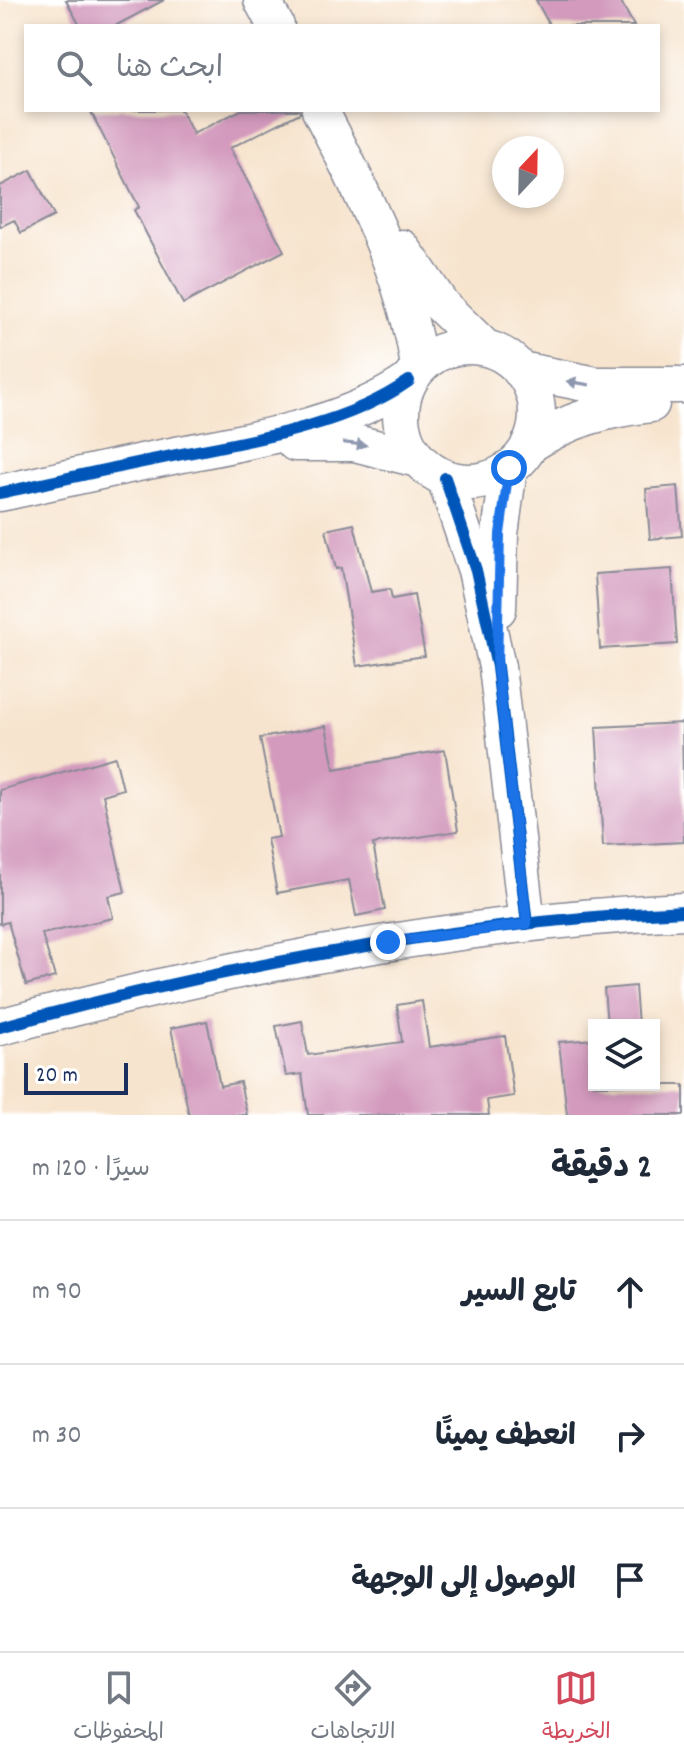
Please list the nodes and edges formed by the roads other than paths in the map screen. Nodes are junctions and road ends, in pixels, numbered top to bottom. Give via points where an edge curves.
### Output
1 (262, 0) edge
2 (275, 24) edge
3 (321, 112) edge
4 (357, 182) junction
5 (485, 348) junction
6 (520, 370) junction
7 (414, 374) junction
8 (684, 385) edge
9 (684, 401) edge
10 (221, 446) junction
11 (519, 457) junction
12 (432, 468) junction
13 (0, 493) edge
14 (497, 667) junction
15 (684, 911) edge
16 (527, 924) junction
17 (0, 1027) edge

1 - 2 street
3 - 4 street
4 - 5 street via 442,306
4 - 7 street via 402,287
5 - 6 street
5 - 7 street via 443,351
8 -> 6 street via 596,385
6 - 11 street via 535,400 535,431
7 - 10 street via 352,413
7 - 12 street via 403,397 401,421 408,445
9 - 11 street via 575,420
10 -> 12 street via 344,443 376,447
10 - 13 street
11 - 12 street via 495,477 479,481 462,481
11 - 14 street via 500,534
12 - 14 street via 476,570
14 - 16 street
15 - 16 street
16 - 17 street via 388,942 220,973

